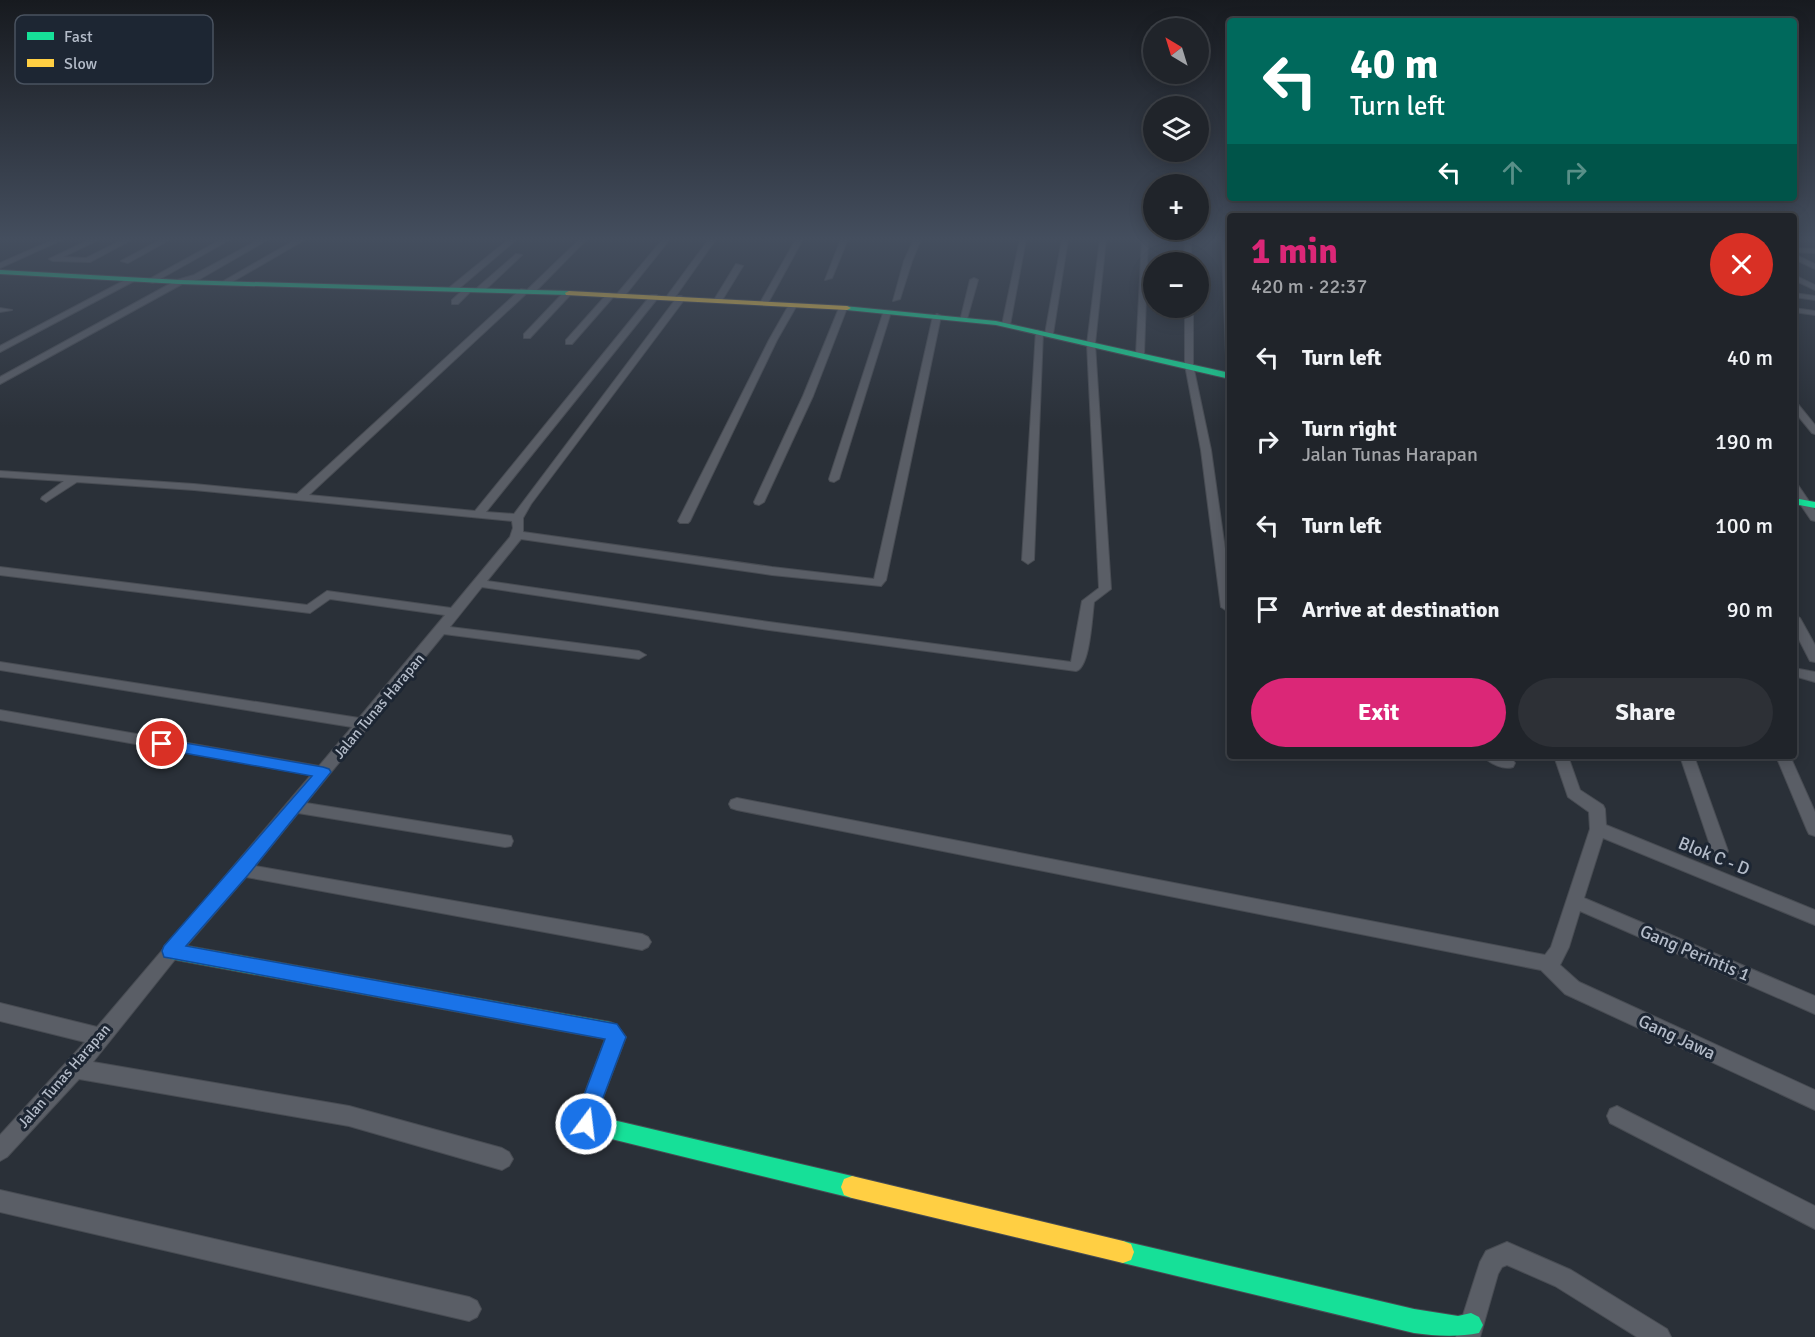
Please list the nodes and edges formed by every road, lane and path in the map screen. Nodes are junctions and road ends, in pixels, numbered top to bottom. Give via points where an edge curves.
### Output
1 (91, 301) edge
2 (146, 301) edge
3 (517, 301) edge
4 (560, 301) edge
5 (610, 301) edge
6 (650, 301) edge
7 (674, 301) edge
8 (739, 301) edge
9 (968, 301) edge
10 (1011, 301) edge
11 (1051, 301) edge
12 (1096, 301) edge
13 (1142, 301) edge
14 (764, 303) joint
15 (793, 305) junction
16 (843, 308) junction
17 (1797, 310) edge
18 (887, 312) junction
19 (1815, 313) edge
20 (937, 316) junction
21 (1189, 318) edge
22 (963, 319) junction
23 (1006, 325) junction
24 (1044, 333) junction
25 (526, 336) dead end
26 (569, 342) dead end
27 (1091, 344) junction
28 (0, 349) edge
29 (1140, 355) junction
30 (1189, 365) junction
31 (1227, 375) edge
32 (0, 381) edge
33 (1797, 409) edge
34 (1815, 431) edge
35 (0, 474) edge
36 (75, 479) junction
37 (834, 479) dead end
38 (299, 498) junction
39 (46, 499) dead end
40 (759, 502) dead end
41 (1805, 503) edge
42 (478, 514) junction
43 (517, 518) junction
44 (1815, 518) edge
45 (684, 521) dead end
46 (518, 535) junction
47 (1028, 560) dead end
48 (0, 571) edge
49 (479, 583) junction
50 (1227, 607) dead end
51 (456, 613) junction
52 (1797, 624) edge
53 (442, 630) junction
54 (639, 655) dead end
55 (1815, 658) edge
56 (0, 666) edge
57 (1797, 673) edge
58 (1815, 677) edge
59 (0, 715) edge
60 (364, 724) junction
61 (1490, 759) edge
62 (1562, 759) edge
63 (1688, 759) edge
64 (1784, 759) edge
65 (1508, 763) dead end
66 (323, 772) junction
67 (737, 804) dead end
68 (295, 807) junction
69 (1598, 829) junction
70 (1815, 830) edge
71 (505, 841) dead end
72 (1720, 851) dead end
73 (242, 870) junction
74 (1574, 901) junction
75 (1815, 918) edge
76 (642, 942) dead end
77 (171, 951) junction
78 (1546, 963) junction
79 (1815, 1005) edge
80 (0, 1012) edge
81 (99, 1037) junction
82 (75, 1069) junction
83 (1815, 1100) edge
84 (1617, 1116) dead end
85 (0, 1150) edge
86 (502, 1159) dead end
87 (0, 1201) edge
88 (1815, 1218) edge
89 (469, 1309) dead end
90 (1470, 1331) edge
91 (1659, 1337) edge

1 - 28 street
2 - 32 street
3 - 38 street
4 - 25 street
5 - 26 street
6 - 42 street
7 - 43 street
8 - 14 street
9 - 22 street
10 - 23 street
11 - 24 street
12 - 27 street
13 - 29 street
14 - 15 street
15 - 16 street
15 - 45 street
16 - 18 street
16 - 40 street
17 - 19 street
18 - 20 street
18 - 37 street
20 - 22 street
20 - 46 street via 877,583
21 - 30 street
22 - 23 street
23 - 24 street
24 - 27 street
24 - 47 street
27 - 29 street
27 - 49 street via 1106,590 1088,601 1076,667
29 - 30 street
30 - 31 street
30 - 50 street via 1206,450
33 - 34 street
35 - 36 street
36 - 38 street
36 - 39 street
38 - 42 street
41 - 44 street
42 - 43 street
43 - 46 street
46 - 49 street, Jalan Tunas Harapan
48 - 51 street via 310,609 327,595
49 - 51 street, Jalan Tunas Harapan
51 - 53 street, Jalan Tunas Harapan
52 - 55 street
53 - 54 street
53 - 60 street, Jalan Tunas Harapan
56 - 60 street
57 - 58 street
59 - 66 street
60 - 66 street, Jalan Tunas Harapan
61 - 65 street
62 - 69 street via 1574,793 1597,809
63 - 72 street
64 - 70 street
66 - 68 street, Jalan Tunas Harapan
67 - 78 street
68 - 71 street
68 - 73 street, Jalan Tunas Harapan
69 - 74 street
69 - 75 street, Blok C - D
73 - 76 street
73 - 77 street, Jalan Tunas Harapan
74 - 78 street via 1560,947 1555,958
74 - 79 street, Gang Perintis 1
77 - 81 street, Jalan Tunas Harapan
77 - 90 street via 610,1031 616,1037 586,1124 1414,1321
78 - 83 street, Gang Jawa via 1572,988
80 - 81 street
81 - 82 street, Jalan Tunas Harapan
82 - 85 street, Jalan Tunas Harapan
82 - 86 street via 349,1116
84 - 88 street
87 - 89 street
90 - 91 street via 1488,1270 1494,1259 1507,1253 1563,1278

